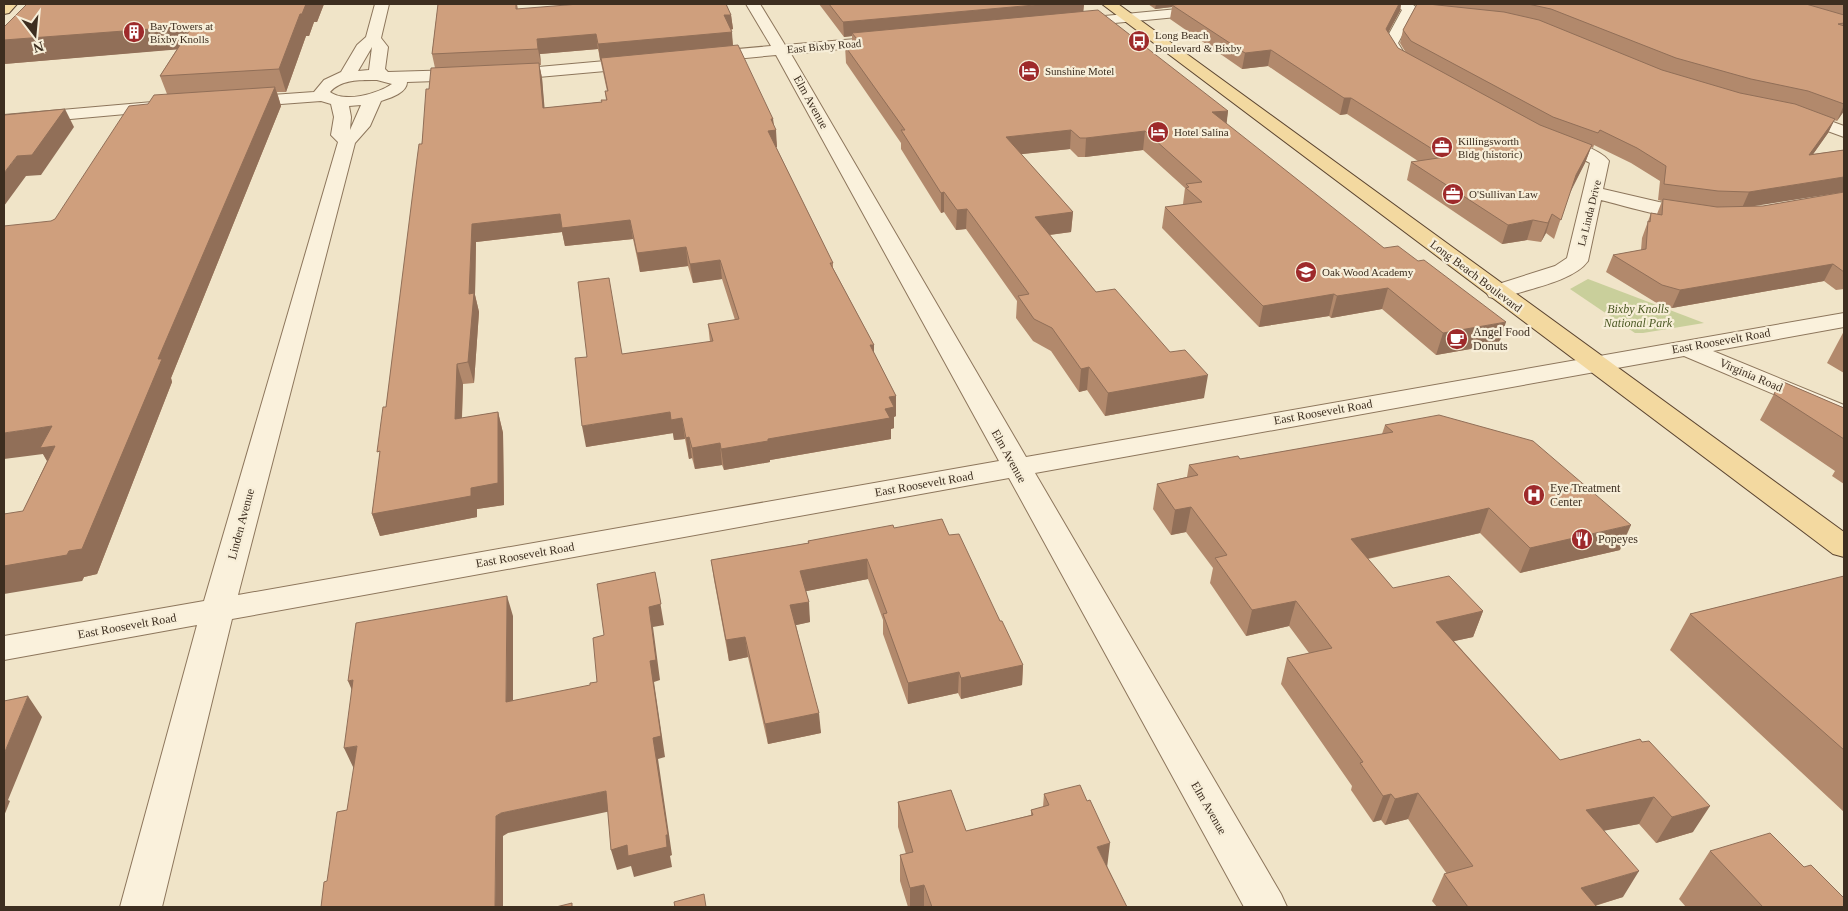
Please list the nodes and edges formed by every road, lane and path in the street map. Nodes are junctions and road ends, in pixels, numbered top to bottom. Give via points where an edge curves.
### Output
1 (10, 4) edge
2 (382, 4) edge
3 (752, 4) edge
4 (1109, 4) edge
5 (1270, 4) edge
6 (1406, 6) edge
7 (4, 10) edge
8 (1428, 10) edge
9 (1128, 17) junction
10 (1062, 24) edge
11 (907, 38) edge
12 (373, 39) junction
13 (781, 50) junction
14 (685, 59) edge
15 (655, 61) edge
16 (1425, 73) edge
17 (342, 79) junction
18 (390, 81) junction
19 (328, 94) junction
20 (375, 97) junction
21 (225, 100) edge
22 (182, 105) edge
23 (1776, 109) edge
24 (4, 120) edge
25 (1844, 132) edge
26 (1533, 133) edge
27 (347, 142) junction
28 (1594, 194) junction
29 (1718, 214) edge
30 (1497, 292) junction
31 (1844, 320) edge
32 (1686, 348) junction
33 (1596, 364) junction
34 (1844, 414) edge
35 (1015, 467) junction
36 (1844, 547) edge
37 (218, 609) junction
38 (4, 648) edge
39 (140, 907) edge
40 (1266, 907) edge

1 - 7 main road
2 - 12 street
3 - 13 street, Elm Avenue
4 - 9 main road, Long Beach Boulevard
5 - 9 street
6 - 8 street
6 - 16 street via 1391,43 1400,59
9 - 10 street
9 - 30 main road, Long Beach Boulevard
11 - 13 street, East Bixby Road
12 - 17 street via 359,52 350,74
12 - 18 street via 380,47 377,70
13 - 14 street, East Bixby Road
13 - 35 street, Elm Avenue
15 - 18 street via 502,78
17 - 18 street via 366,75
17 - 19 street
18 - 20 street
19 - 20 street via 360,100
19 - 21 street
19 - 27 street via 340,104 340,135
20 - 27 street via 357,134
22 - 24 street
23 - 25 street
26 - 28 street, La Linda Drive via 1600,161
27 - 37 street, Linden Avenue
28 - 29 street via 1659,208
28 - 30 street, La Linda Drive via 1577,261 1563,271
30 - 33 main road, Long Beach Boulevard
31 - 32 street, East Roosevelt Road
32 - 33 street, East Roosevelt Road
32 - 34 street, Virginia Road
33 - 35 street, East Roosevelt Road
33 - 36 main road, Long Beach Boulevard
35 - 37 street, East Roosevelt Road
35 - 40 street, Elm Avenue
37 - 38 street, East Roosevelt Road
37 - 39 street, Linden Avenue

